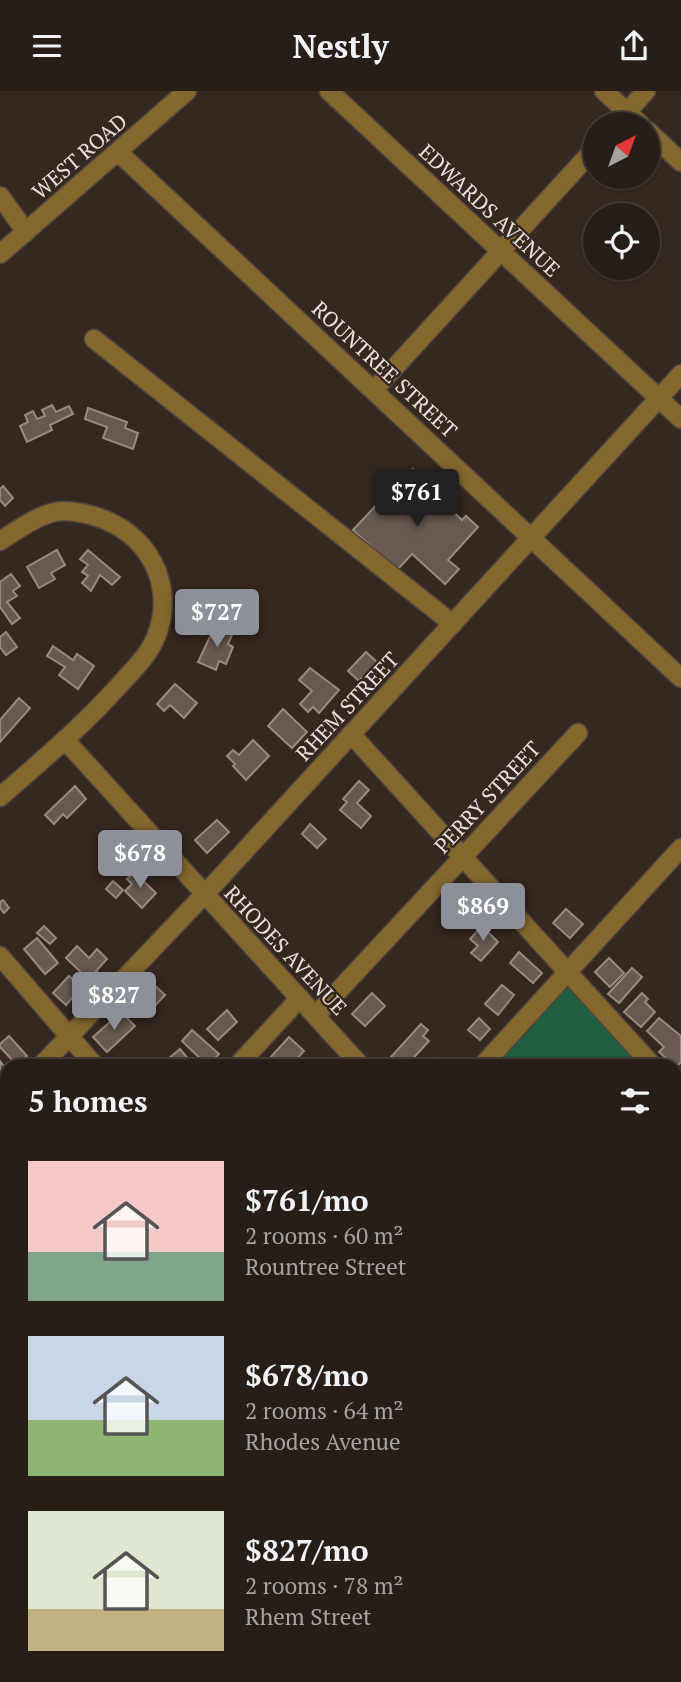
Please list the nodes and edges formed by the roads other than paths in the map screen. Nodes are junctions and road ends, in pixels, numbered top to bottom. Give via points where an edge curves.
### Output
1 (187, 91) edge
2 (329, 91) edge
3 (604, 91) edge
4 (646, 91) edge
5 (621, 112) edge
6 (633, 112) edge
7 (660, 142) edge
8 (118, 152) junction
9 (583, 161) edge
10 (681, 162) edge
11 (0, 195) edge
12 (26, 232) junction
13 (501, 252) junction
14 (0, 254) edge
15 (94, 339) dead end
16 (681, 374) edge
17 (374, 390) junction
18 (659, 398) junction
19 (681, 419) edge
20 (532, 538) junction
21 (0, 541) edge
22 (453, 624) junction
23 (681, 678) edge
24 (578, 733) dead end
25 (351, 734) junction
26 (65, 741) junction
27 (0, 797) edge
28 (681, 848) edge
29 (463, 856) junction
30 (204, 894) junction
31 (0, 956) edge
32 (568, 972) junction
33 (300, 998) junction
34 (316, 1015) junction
35 (69, 1036) junction
36 (48, 1059) edge
37 (89, 1059) edge
38 (243, 1059) edge
39 (355, 1059) edge
40 (488, 1059) edge
41 (647, 1059) edge

1 - 8 street, WEST ROAD
2 - 13 street, EDWARDS AVENUE
3 - 5 street
4 - 6 street
7 - 10 street
8 - 12 street, WEST ROAD
8 - 17 street, ROUNTREE STREET
9 - 13 street
11 - 12 street
12 - 14 street, WEST ROAD
13 - 17 street
13 - 18 street, EDWARDS AVENUE
15 - 22 street
16 - 18 street, RHEM STREET
17 - 20 street, ROUNTREE STREET
18 - 19 street, EDWARDS AVENUE
18 - 20 street, RHEM STREET
20 - 22 street, RHEM STREET
20 - 23 street, ROUNTREE STREET
21 - 26 street via 48,514 81,513 104,519 133,537 150,556 158,576 162,613 153,644
22 - 25 street, RHEM STREET
24 - 29 street, PERRY STREET
25 - 29 street
25 - 30 street, RHEM STREET
26 - 27 street
26 - 30 street, RHODES AVENUE
28 - 32 street
29 - 32 street
29 - 34 street, PERRY STREET
30 - 33 street, RHODES AVENUE
30 - 35 street, RHEM STREET
31 - 35 street
32 - 40 street
32 - 41 street
33 - 34 street, RHODES AVENUE
33 - 38 street
34 - 39 street, RHODES AVENUE
35 - 36 street, RHEM STREET
35 - 37 street

